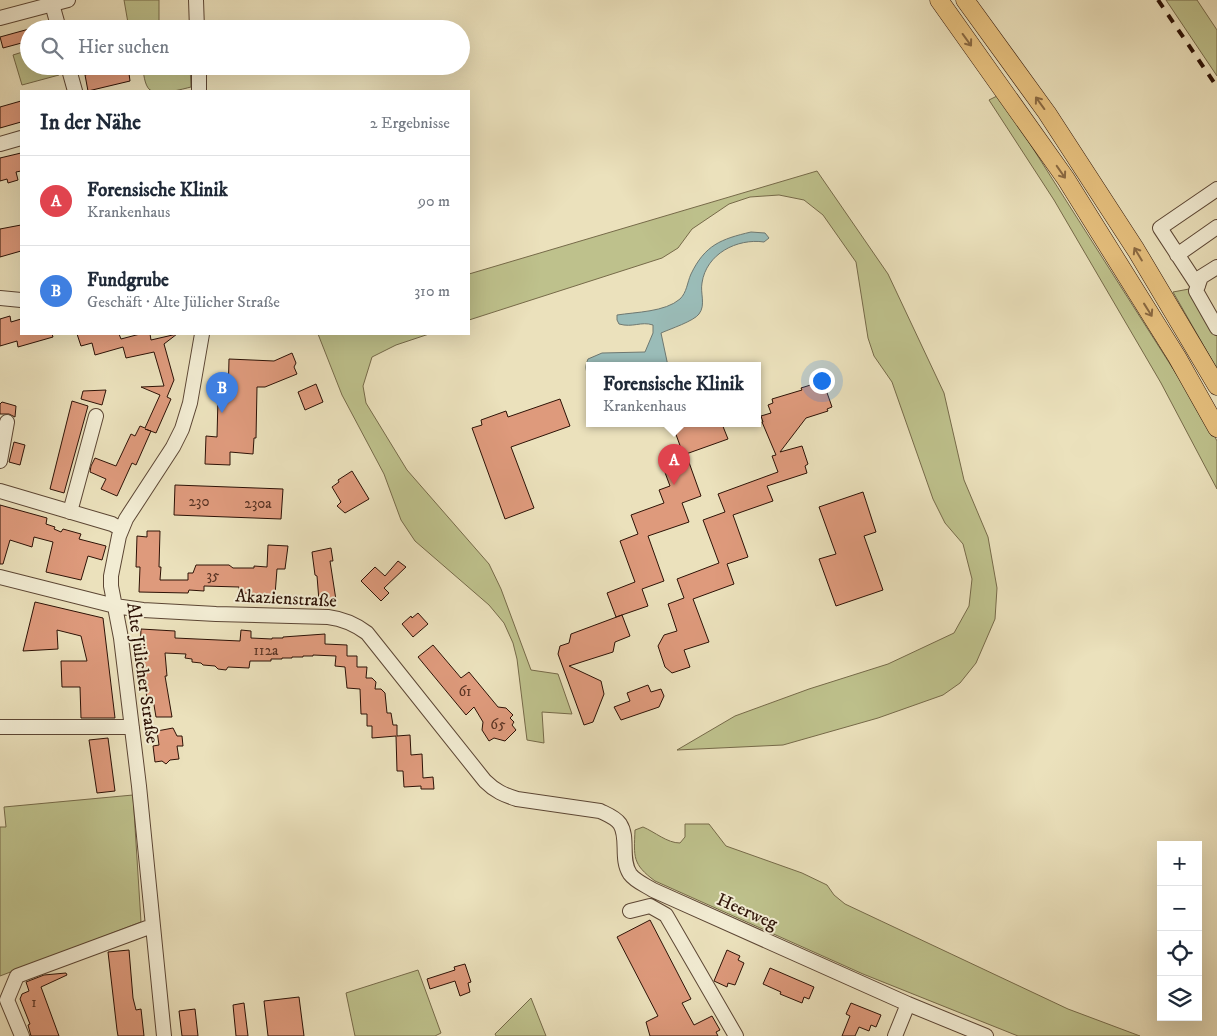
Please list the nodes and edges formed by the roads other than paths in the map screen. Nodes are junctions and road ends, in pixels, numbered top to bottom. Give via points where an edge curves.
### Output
1 (68, 0) edge
2 (196, 0) edge
3 (938, 0) edge
4 (965, 0) edge
5 (52, 4) junction
6 (0, 18) edge
7 (56, 20) edge
8 (197, 20) edge
9 (71, 75) edge
10 (198, 75) edge
11 (75, 90) edge
12 (195, 90) edge
13 (20, 138) edge
14 (0, 144) edge
15 (1217, 189) edge
16 (1217, 227) edge
17 (1177, 255) junction
18 (1217, 267) edge
19 (1198, 286) junction
20 (0, 298) edge
21 (20, 300) edge
22 (1217, 328) edge
23 (202, 335) edge
24 (1217, 386) edge
25 (96, 416) dead end
26 (7, 422) dead end
27 (1217, 428) edge
28 (0, 461) edge
29 (0, 491) edge
30 (70, 512) junction
31 (121, 529) junction
32 (0, 577) edge
33 (114, 606) junction
34 (0, 727) edge
35 (132, 727) junction
36 (612, 817) joint
37 (630, 911) dead end
38 (152, 926) junction
39 (908, 1004) junction
40 (22, 1036) edge
41 (164, 1036) edge
42 (736, 1036) edge
43 (896, 1036) edge
44 (986, 1036) edge

1 - 5 street
2 - 8 street
3 -> 27 main road via 1066,179 1177,356
24 -> 4 main road via 1136,250 1057,129
5 - 6 street
5 - 7 street
9 - 11 street
10 - 12 street
13 - 14 street
15 - 17 street via 1160,228
16 - 17 street
17 - 19 street
18 - 19 street via 1201,277
19 - 22 street via 1196,291
20 - 21 street
23 - 31 street, Alte Jülicher Straße via 182,429
25 - 30 street
26 - 28 street
29 - 30 street
30 - 31 street
31 - 33 street, Alte Jülicher Straße via 111,576
32 - 33 street, Akazienstraße
33 - 35 street, Alte Jülicher Straße
33 - 36 street, Akazienstraße via 216,614 328,617 356,624 367,633 494,790 517,799 600,811
34 - 35 street
35 - 38 street, Alte Jülicher Straße
36 - 39 street, Heerweg via 620,824 623,833 626,864 639,882
37 - 42 street via 650,906 666,915
38 - 40 street via 17,976 7,1000
38 - 41 street, Alte Jülicher Straße
39 - 43 street
39 - 44 street, Heerweg

